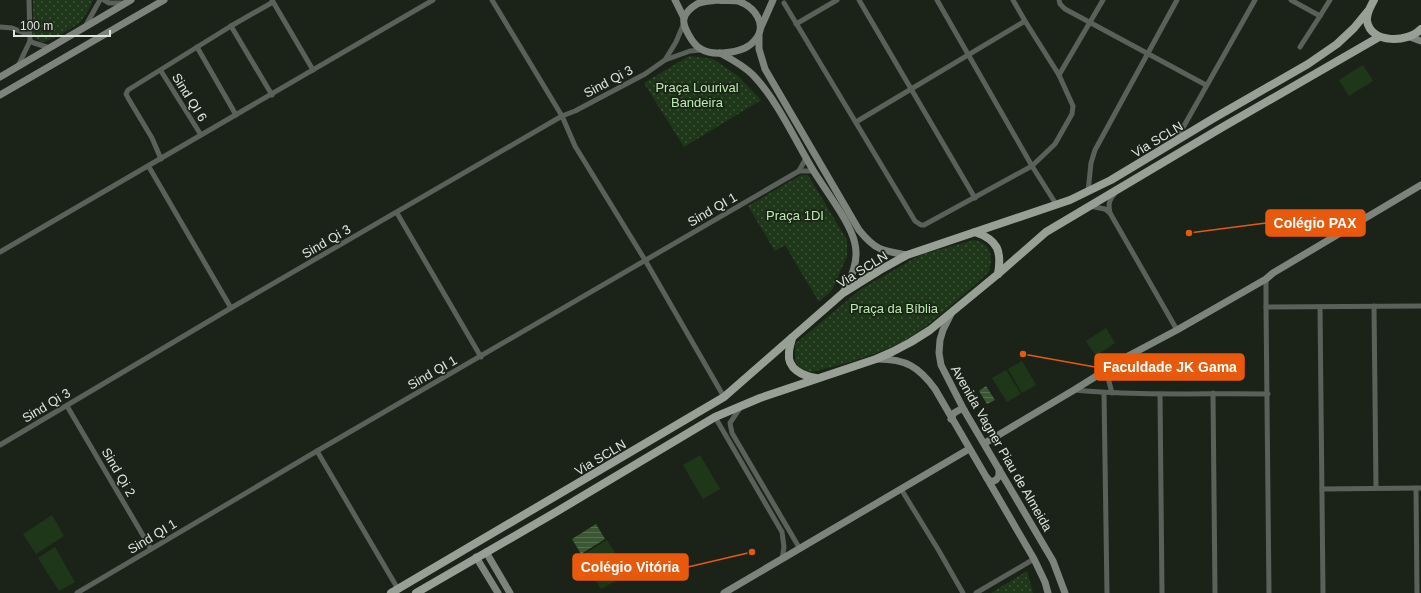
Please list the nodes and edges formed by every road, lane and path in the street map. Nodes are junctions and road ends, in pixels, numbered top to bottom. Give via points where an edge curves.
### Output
1 (29, 0) edge
2 (100, 0) edge
3 (104, 0) edge
4 (164, 0) edge
5 (433, 0) edge
6 (492, 0) edge
7 (675, 0) edge
8 (717, 0) edge
9 (737, 0) edge
10 (773, 0) edge
11 (837, 0) edge
12 (860, 0) edge
13 (937, 0) edge
14 (1013, 0) edge
15 (1059, 0) edge
16 (1103, 0) edge
17 (1177, 0) edge
18 (1255, 0) edge
19 (1291, 0) edge
20 (1330, 0) edge
21 (1374, 0) edge
22 (129, 1) edge
23 (273, 1) edge
24 (784, 3) dead end
25 (1368, 11) junction
26 (1320, 16) junction
27 (684, 20) junction
28 (1025, 21) junction
29 (1091, 22) junction
30 (796, 24) junction
31 (231, 26) junction
32 (0, 27) edge
33 (761, 27) junction
34 (85, 28) junction
35 (1421, 29) edge
36 (29, 35) junction
37 (759, 36) junction
38 (1379, 37) junction
39 (1410, 37) junction
40 (30, 41) junction
41 (1421, 41) edge
42 (197, 47) junction
43 (1300, 47) dead end
44 (50, 48) junction
45 (701, 50) junction
46 (720, 53) junction
47 (1148, 53) junction
48 (968, 55) junction
49 (670, 56) junction
50 (18, 66) junction
51 (313, 70) junction
52 (161, 71) junction
53 (1059, 75) junction
54 (0, 77) edge
55 (1206, 85) junction
56 (911, 88) junction
57 (272, 94) junction
58 (0, 95) edge
59 (236, 115) junction
60 (562, 116) junction
61 (1214, 118) junction
62 (856, 122) junction
63 (1221, 128) junction
64 (201, 135) junction
65 (1175, 141) junction
66 (806, 158) junction
67 (161, 159) junction
68 (1032, 166) junction
69 (149, 167) junction
70 (798, 171) junction
71 (813, 171) junction
72 (1421, 185) edge
73 (1116, 190) junction
74 (1088, 192) junction
75 (975, 198) junction
76 (1056, 204) junction
77 (1089, 206) junction
78 (397, 213) junction
79 (1110, 213) junction
80 (975, 232) junction
81 (0, 252) edge
82 (907, 255) junction
83 (645, 260) junction
84 (998, 274) junction
85 (1266, 279) junction
86 (843, 293) junction
87 (1374, 306) junction
88 (1421, 306) edge
89 (1266, 307) junction
90 (1320, 307) junction
91 (231, 308) junction
92 (951, 314) junction
93 (1177, 330) junction
94 (792, 338) junction
95 (481, 357) junction
96 (876, 359) junction
97 (1106, 370) junction
98 (818, 378) junction
99 (1074, 390) junction
100 (1104, 393) junction
101 (1112, 393) junction
102 (1213, 393) junction
103 (1160, 394) junction
104 (1268, 394) junction
105 (724, 397) junction
106 (67, 406) junction
107 (740, 407) junction
108 (964, 410) junction
109 (715, 417) junction
110 (951, 419) junction
111 (985, 443) junction
112 (0, 445) edge
113 (969, 449) junction
114 (317, 451) junction
115 (999, 469) junction
116 (985, 475) junction
117 (1376, 488) junction
118 (1419, 488) edge
119 (901, 489) junction
120 (1322, 489) junction
121 (507, 525) junction
122 (493, 533) junction
123 (513, 536) junction
124 (500, 544) junction
125 (151, 549) junction
126 (800, 549) junction
127 (486, 552) junction
128 (476, 557) junction
129 (1034, 559) junction
130 (782, 560) junction
131 (395, 591) edge
132 (77, 593) edge
133 (416, 593) edge
134 (498, 593) edge
135 (510, 593) edge
136 (724, 593) edge
137 (963, 593) edge
138 (976, 593) edge
139 (1048, 593) edge
140 (1065, 593) edge
141 (1107, 593) edge
142 (1162, 593) edge
143 (1215, 593) edge
144 (1269, 593) edge
145 (1323, 593) edge
146 (1417, 593) edge

1 - 36 street
2 - 34 street
3 - 22 street via 109,4
4 - 58 main road
5 - 51 street
6 - 60 street
7 - 27 main road
8 - 9 main road
8 - 27 main road via 698,4 688,11
9 - 33 main road via 751,7 758,16
10 - 33 main road
11 - 30 street
12 - 56 street
13 - 48 street
14 - 28 street
15 - 29 street via 1065,9
16 - 29 street
17 - 47 street
18 - 55 street
19 - 26 street
20 - 26 street
21 - 25 main road, Via SCLN
22 - 34 main road
23 - 31 street
23 - 51 street
24 - 30 street
25 - 38 main road via 1367,20 1370,28
25 - 61 main road, Via SCLN via 1337,44 1308,64
26 - 43 street
27 - 45 main road via 688,34
27 - 49 street, Sind Qi 3
28 - 48 street
28 - 53 street
29 - 47 street
29 - 53 street
30 - 62 street
31 - 42 street
31 - 57 street
32 - 36 street via 12,28
33 - 37 main road
34 - 44 main road
35 - 39 main road
36 - 40 street
37 - 46 main road via 749,46 736,52
37 - 82 main road via 759,49 765,69 859,230 877,248
38 - 39 main road
38 - 63 main road, Via SCLN
39 - 41 main road
40 - 44 street
40 - 50 street
42 - 52 street
42 - 59 street
44 - 50 main road
45 - 46 main road
45 - 49 street
46 - 66 main road via 753,74 770,96
47 - 55 street
47 - 74 street via 1095,150
48 - 56 street
48 - 68 street
49 - 60 street, Sind Qi 3 via 645,74
50 - 54 main road
51 - 57 street
52 - 64 street, Sind QI 6
52 - 67 street via 128,90 126,94 152,138
53 - 68 street via 1073,106 1072,114 1055,144
55 - 65 street
56 - 62 street
56 - 75 street
57 - 59 street
59 - 64 street
60 - 78 street, Sind Qi 3
60 - 83 street via 574,146
61 - 63 main road
61 - 65 main road, Via SCLN
62 - 75 street via 918,224 927,224
63 - 73 main road, Via SCLN
64 - 67 street
65 - 74 main road, Via SCLN
66 - 70 street
66 - 71 main road
67 - 69 street
68 - 75 street
68 - 76 street
69 - 81 street
69 - 91 street
70 - 71 street
70 - 83 street, Sind QI 1
71 - 86 main road via 850,228 855,244 855,265
72 - 85 main road
73 - 77 main road, Via SCLN
73 - 79 street via 1110,200
74 - 76 main road, Via SCLN
76 - 80 main road, Via SCLN
77 - 79 street via 1105,209
77 - 84 main road, Via SCLN via 1046,232
78 - 91 street, Sind Qi 3
78 - 95 street
79 - 93 street
80 - 82 main road, Via SCLN
80 - 84 main road via 992,240 998,250
82 - 86 main road, Via SCLN
83 - 95 street, Sind QI 1
83 - 105 street
84 - 92 main road, Via SCLN
85 - 89 street
85 - 93 main road
86 - 94 main road, Via SCLN
87 - 88 street
87 - 90 street
87 - 117 street
89 - 90 street
89 - 104 street
90 - 120 street
91 - 106 street, Sind Qi 3
92 - 96 main road, Via SCLN via 911,342
92 - 108 main road, Avenida Vagner Piau de Almeida via 943,330 938,353 941,365
93 - 97 main road
94 - 98 main road via 788,354 792,367 808,377
94 - 105 main road, Via SCLN
95 - 114 street, Sind QI 1
96 - 98 main road, Via SCLN
96 - 110 main road via 899,360 916,368 935,389
97 - 99 main road
97 - 101 street
98 - 107 main road, Via SCLN
99 - 100 street
99 - 111 main road
100 - 101 street
100 - 141 street
101 - 103 street
102 - 103 street
102 - 104 street
102 - 143 street
103 - 142 street
104 - 144 street
105 - 121 main road, Via SCLN
106 - 112 street, Sind Qi 3
106 - 125 street, Sind Qi 2
107 - 109 main road, Via SCLN
107 - 126 street via 730,423 732,433
108 - 110 main road via 954,412
108 - 111 main road, Avenida Vagner Piau de Almeida
109 - 123 main road, Via SCLN
109 - 130 street via 782,532
110 - 113 main road
111 - 115 main road, Avenida Vagner Piau de Almeida
113 - 116 main road
113 - 119 main road
114 - 125 street, Sind QI 1
114 - 131 street
115 - 116 main road via 999,476 994,481 991,482
115 - 140 main road, Avenida Vagner Piau de Almeida via 1053,561
116 - 129 main road
117 - 118 street
117 - 120 street
118 - 146 street
119 - 126 main road
119 - 137 street
120 - 145 street
121 - 122 main road, Via SCLN
121 - 123 main road
122 - 124 main road via 498,536
122 - 131 main road, Via SCLN
123 - 124 main road, Via SCLN
124 - 127 main road, Via SCLN
125 - 132 street, Sind QI 1
126 - 130 main road
127 - 128 main road, Via SCLN
127 - 135 main road
128 - 133 main road, Via SCLN
128 - 134 main road
129 - 138 street
129 - 139 main road
130 - 136 main road

